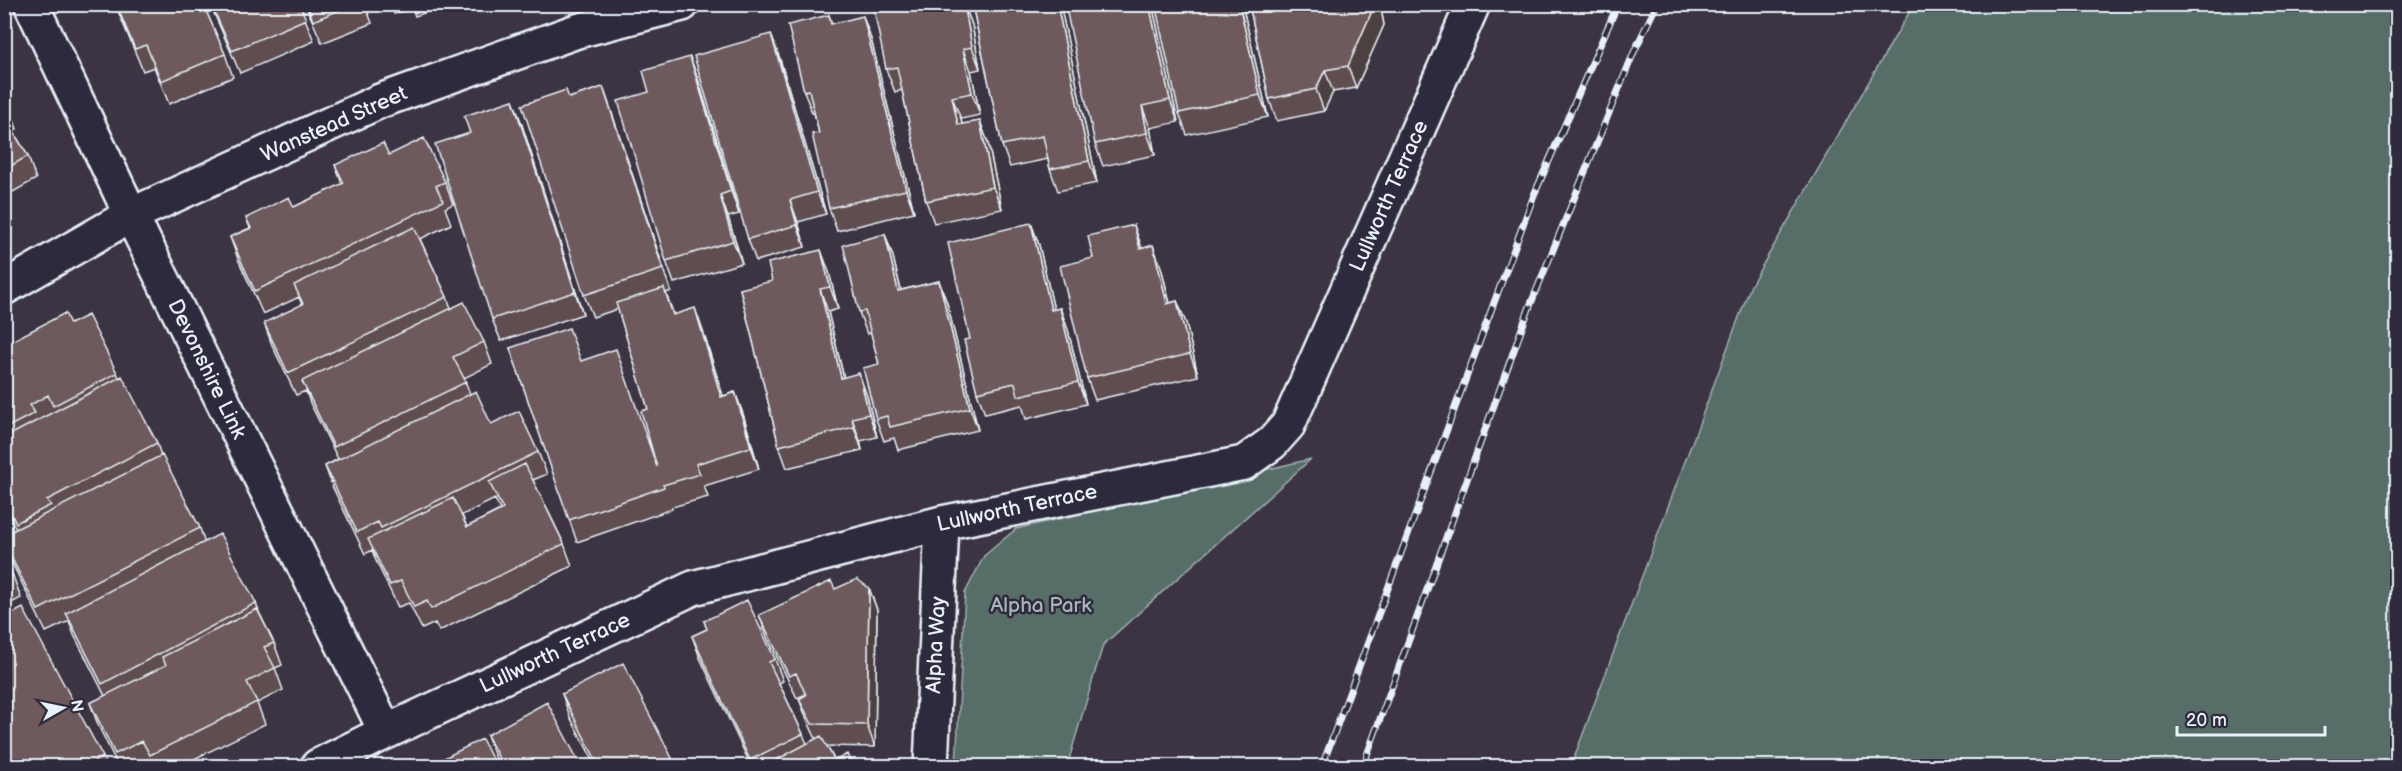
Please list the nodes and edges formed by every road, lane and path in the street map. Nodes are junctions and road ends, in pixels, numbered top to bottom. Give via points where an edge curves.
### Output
1 (31, 4) edge
2 (682, 4) edge
3 (1473, 4) edge
4 (131, 215) junction
5 (4, 288) edge
6 (942, 523) junction
7 (386, 732) junction
8 (318, 766) edge
9 (931, 766) edge

1 - 4 street, Devonshire Link
2 - 4 street, Wanstead Street via 577,31 380,101
3 - 6 street, Lullworth Terrace via 1288,425 1272,443 1244,463
4 - 5 street, Wanstead Street
4 - 7 street, Devonshire Link
6 - 7 street, Lullworth Terrace via 693,588
6 - 9 street, Alpha Way
7 - 8 street, Lullworth Terrace

